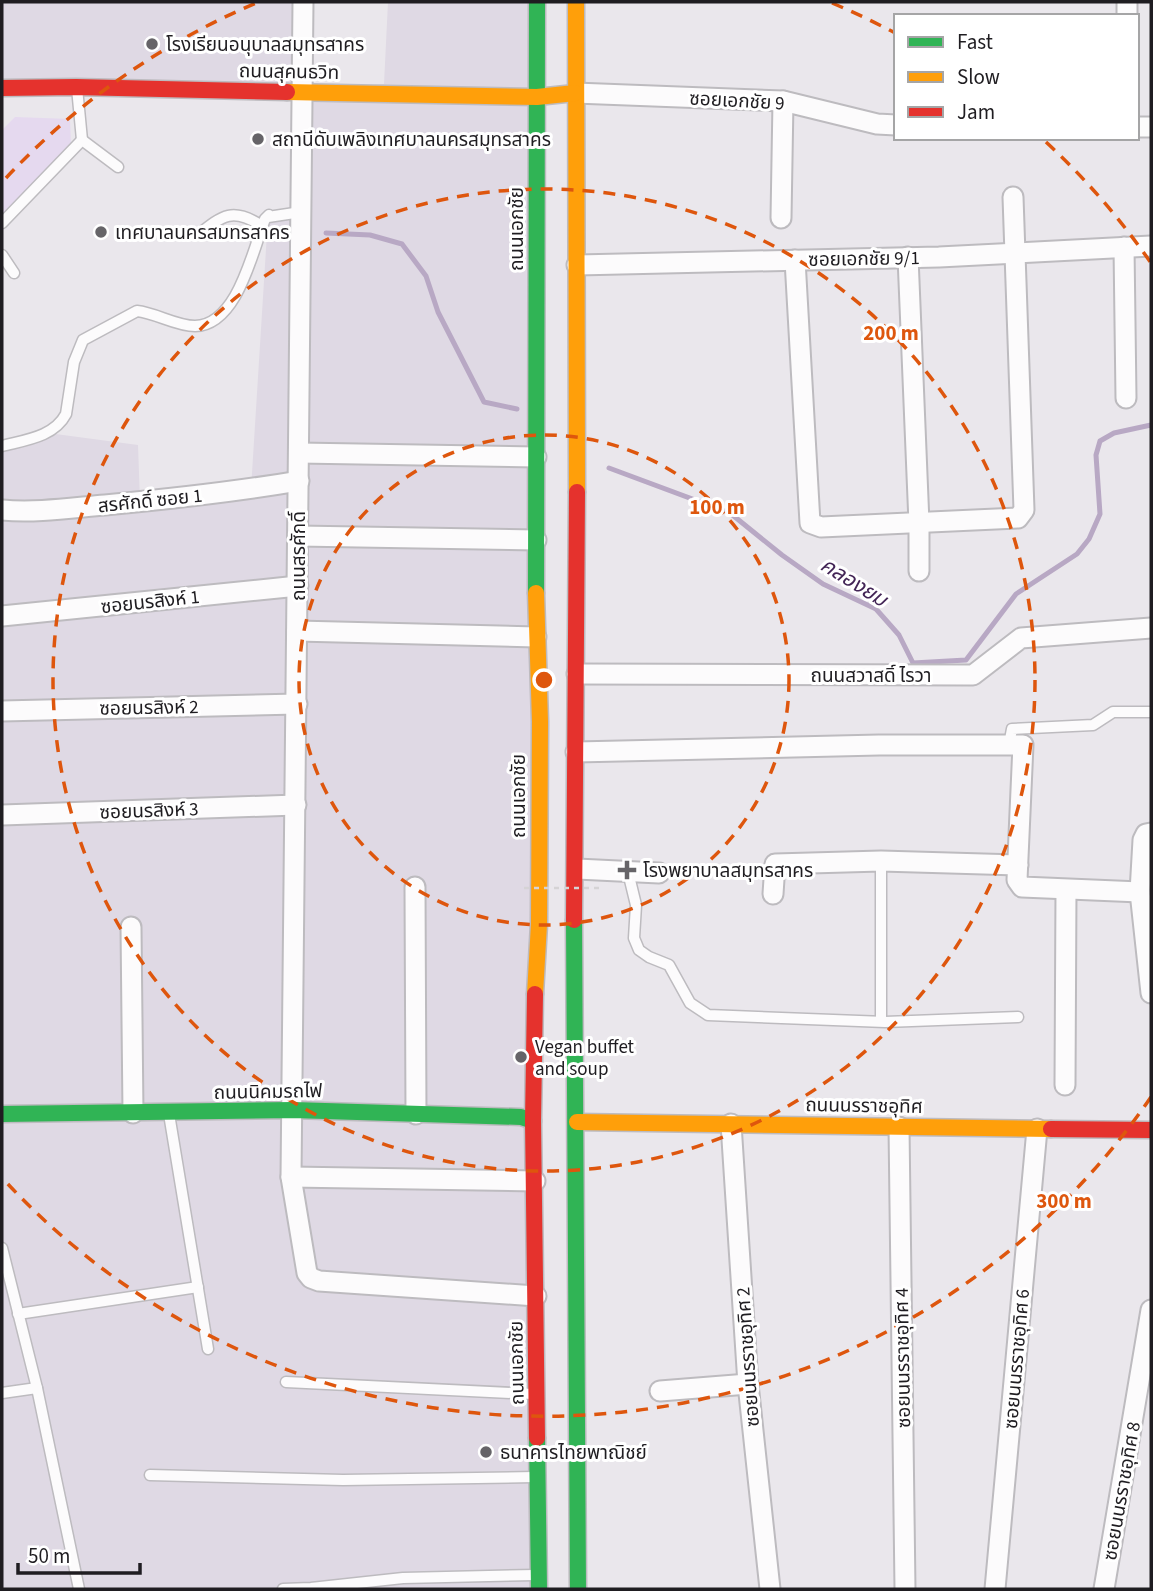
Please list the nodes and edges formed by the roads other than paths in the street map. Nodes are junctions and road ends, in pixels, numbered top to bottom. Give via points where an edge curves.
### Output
1 (303, 2) edge
2 (537, 2) edge
3 (576, 2) edge
4 (76, 87) junction
5 (2, 88) edge
6 (302, 92) junction
7 (575, 93) junction
8 (537, 97) junction
9 (783, 101) junction
10 (894, 125) edge
11 (82, 140) junction
12 (118, 167) dead end
13 (1013, 197) dead end
14 (301, 212) junction
15 (781, 218) dead end
16 (2, 223) edge
17 (262, 226) junction
18 (198, 235) dead end
19 (1151, 246) edge
20 (1124, 247) junction
21 (1017, 254) junction
22 (2, 255) edge
23 (908, 257) junction
24 (795, 260) junction
25 (577, 265) junction
26 (14, 272) dead end
27 (1126, 398) dead end
28 (2, 446) edge
29 (299, 453) junction
30 (536, 457) junction
31 (299, 481) junction
32 (2, 510) edge
33 (919, 523) junction
34 (298, 536) junction
35 (536, 540) junction
36 (919, 571) dead end
37 (298, 586) junction
38 (2, 616) edge
39 (1151, 628) edge
40 (297, 631) junction
41 (536, 637) junction
42 (578, 674) junction
43 (297, 704) junction
44 (2, 711) edge
45 (1151, 712) edge
46 (1009, 745) junction
47 (576, 752) junction
48 (296, 805) junction
49 (2, 815) edge
50 (1151, 833) edge
51 (881, 861) junction
52 (1018, 864) junction
53 (577, 869) junction
54 (628, 872) junction
55 (659, 873) dead end
56 (415, 887) dead end
57 (1066, 890) junction
58 (1140, 892) junction
59 (772, 894) dead end
60 (131, 927) dead end
61 (1151, 993) edge
62 (1018, 1017) dead end
63 (881, 1021) junction
64 (1065, 1085) dead end
65 (293, 1110) junction
66 (133, 1113) junction
67 (2, 1114) edge
68 (169, 1114) junction
69 (416, 1114) junction
70 (544, 1122) junction
71 (577, 1122) junction
72 (731, 1124) junction
73 (899, 1127) junction
74 (1037, 1129) junction
75 (1151, 1130) edge
76 (291, 1177) junction
77 (535, 1181) junction
78 (2, 1248) edge
79 (198, 1287) junction
80 (536, 1296) junction
81 (1151, 1310) edge
82 (18, 1314) junction
83 (208, 1349) dead end
84 (286, 1381) dead end
85 (748, 1384) junction
86 (37, 1388) junction
87 (660, 1391) dead end
88 (2, 1393) edge
89 (537, 1394) junction
90 (150, 1475) dead end
91 (538, 1477) junction
92 (539, 1582) edge
93 (79, 1589) edge
94 (284, 1589) edge
95 (578, 1589) edge
96 (770, 1589) edge
97 (905, 1589) edge
98 (995, 1589) edge
99 (1104, 1589) edge

1 - 6 street, ถนนสรศักดิ์
2 - 8 main road, ถนนเอกชัย
3 - 7 main road
4 - 5 main road, ถนนสุคนธวิท
4 - 6 main road, ถนนสุคนธวิท
4 - 11 lane
6 - 8 main road, ถนนสุคนธวิท
6 - 14 street, ถนนสรศักดิ์
7 - 8 main road, ถนนสุคนธวิท
7 - 9 street, ซอยเอกชัย 9
7 - 25 main road
8 - 30 main road, ถนนเอกชัย
9 - 10 street, ซอยเอกชัย 9
9 - 15 street
11 - 12 lane
11 - 16 lane
13 - 21 street
14 - 17 lane via 269,215
14 - 29 street, ถนนสรศักดิ์
17 - 18 lane via 241,215 224,215
17 - 28 lane via 246,274 226,309 195,326 137,311 91,334 78,350 66,414 58,426
19 - 20 street, ซอยเอกชัย 9/1
20 - 21 street, ซอยเอกชัย 9/1
20 - 27 street
21 - 23 street, ซอยเอกชัย 9/1
21 - 33 street via 1024,510 1018,518
22 - 26 lane
23 - 24 street, ซอยเอกชัย 9/1
23 - 33 street
24 - 25 street, ซอยเอกชัย 9/1
24 - 33 street via 810,523 821,527
25 - 42 main road
29 - 30 street
29 - 31 street, ถนนสรศักดิ์
30 - 35 main road, ถนนเอกชัย
31 - 32 street, สรศักดิ์ ซอย 1 via 140,502
31 - 34 street, ถนนสรศักดิ์
33 - 36 street
34 - 35 street
34 - 37 street, ถนนสรศักดิ์
35 - 41 main road, ถนนเอกชัย
37 - 38 street, ซอยนรสิงห์ 1
37 - 40 street, ถนนสรศักดิ์
39 - 42 street, ถนนสวาสดิ์ ไรวา via 1021,638 973,675
40 - 41 street
40 - 43 street, ถนนสรศักดิ์
41 - 70 main road, ถนนเอกชัย via 540,722 535,978
42 - 47 main road
43 - 44 street, ซอยนรสิงห์ 2
43 - 48 street, ถนนสรศักดิ์
45 - 46 lane via 1113,712 1093,724 1012,729
46 - 47 street
46 - 52 street via 1023,745
47 - 53 main road
48 - 49 street, ซอยนรสิงห์ 3
48 - 65 street, ถนนสรศักดิ์
50 - 58 street via 1143,840
51 - 52 street
51 - 59 street via 775,864
51 - 63 lane
52 - 57 street via 1017,880 1022,887
53 - 54 street
53 - 71 main road
54 - 55 street
54 - 63 lane via 639,950 669,965 690,1003 708,1015
56 - 69 street
57 - 58 street
57 - 64 street
58 - 61 street
60 - 66 street
62 - 63 lane
65 - 68 main road, ถนนนิคมรถไฟ
65 - 69 main road, ถนนนิคมรถไฟ
65 - 76 street, ถนนสรศักดิ์
66 - 67 main road, ถนนนิคมรถไฟ
66 - 68 main road, ถนนนิคมรถไฟ
68 - 79 lane
69 - 70 main road, ถนนนิคมรถไฟ
70 - 71 main road, ถนนนิคมรถไฟ
70 - 77 main road, ถนนเอกชัย
71 - 72 main road, ถนนนรราชอุทิศ
71 - 95 main road
72 - 73 main road, ถนนนรราชอุทิศ
72 - 85 street, ซอยนนรราชอุทิศ 2
73 - 74 main road, ถนนนรราชอุทิศ
73 - 97 street, ซอยนนรราชอุทิศ 4
74 - 75 main road, ถนนนรราชอุทิศ
74 - 98 street, ซอยนนรราชอุทิศ 6
76 - 77 street
76 - 80 street, ถนนสรศักดิ์ via 307,1273 315,1280
77 - 80 main road, ถนนเอกชัย
78 - 82 lane
79 - 82 lane
79 - 83 lane
80 - 89 main road, ถนนเอกชัย
81 - 99 street, ซอยนนรราชอุทิศ 8
82 - 86 lane
84 - 89 lane
85 - 87 street
85 - 96 street, ซอยนนรราชอุทิศ 2
86 - 88 lane
86 - 93 lane
89 - 91 main road, ถนนเอกชัย
90 - 91 lane via 343,1480
91 - 92 main road, ถนนเอกชัย
92 - 94 lane via 403,1578

